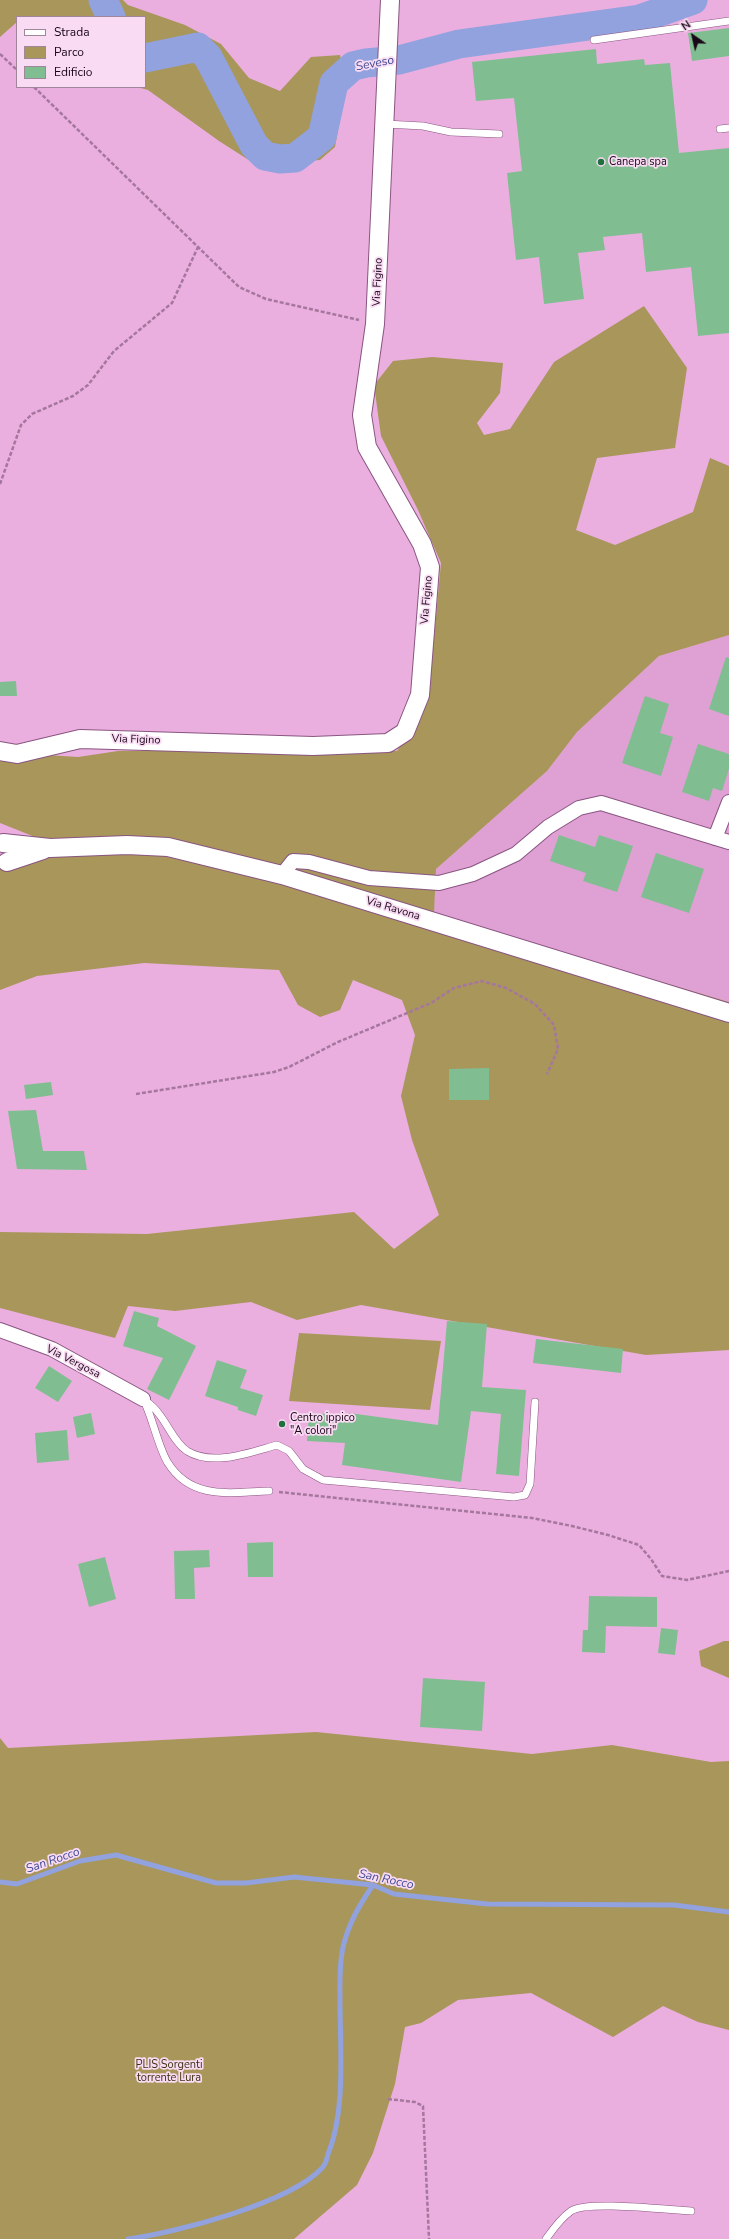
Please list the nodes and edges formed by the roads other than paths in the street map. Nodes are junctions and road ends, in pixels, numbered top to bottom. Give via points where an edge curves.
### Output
1 (390, 0) edge
2 (729, 21) edge
3 (594, 40) dead end
4 (384, 124) junction
5 (729, 128) edge
6 (720, 129) dead end
7 (499, 134) dead end
8 (0, 751) edge
9 (729, 802) edge
10 (715, 838) junction
11 (2, 842) edge
12 (729, 842) edge
13 (50, 848) junction
14 (4, 865) edge
15 (282, 874) junction
16 (729, 1013) edge
17 (0, 1330) edge
18 (143, 1399) junction
19 (535, 1402) dead end
20 (269, 1491) road end
21 (691, 2211) dead end
22 (546, 2239) edge

1 - 4 street, Via Figino
2 - 3 lane
4 - 7 lane via 423,126 451,132
4 - 8 street, Via Figino via 376,324 362,415 367,447 422,544 430,566 420,695 405,732 388,743 313,746 80,739 16,754
5 - 6 lane
9 - 10 street
10 - 12 street
10 - 15 street via 601,803 579,808 548,827 516,854 474,874 445,882 421,883 369,878 298,861 293,861
11 - 13 street, Via Ravona
11 - 14 street via 8,851
13 - 14 street, Via Ravona
13 - 15 street, Via Ravona via 127,845 168,847
15 - 16 street, Via Ravona
17 - 18 street, Via Vergosa via 52,1349
18 - 19 lane via 158,1412 187,1450 210,1459 277,1445 289,1451 303,1469 323,1480 514,1497 525,1495 530,1484
18 - 20 lane via 168,1463 189,1484 208,1493
21 - 22 lane via 594,2206 572,2210

